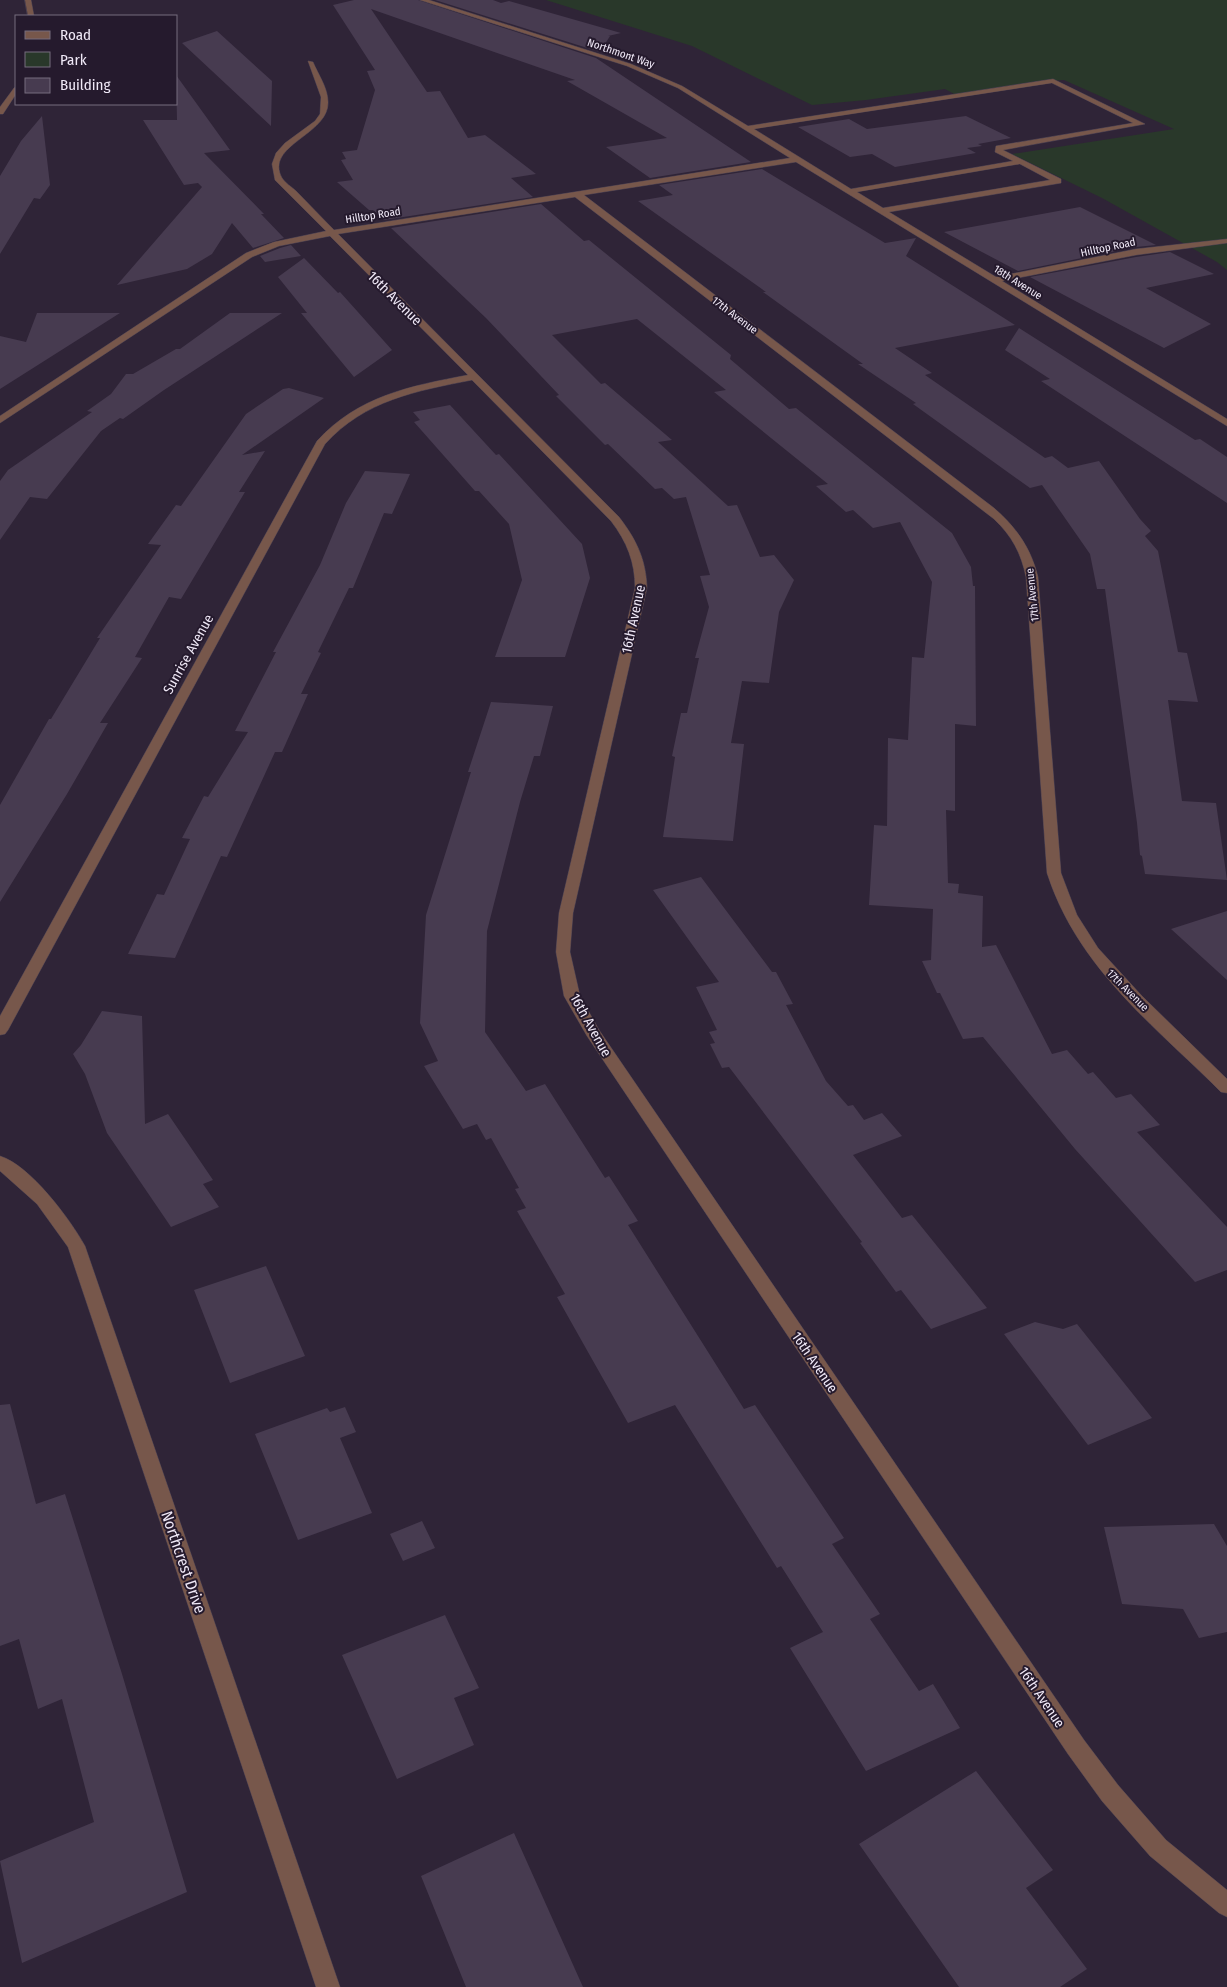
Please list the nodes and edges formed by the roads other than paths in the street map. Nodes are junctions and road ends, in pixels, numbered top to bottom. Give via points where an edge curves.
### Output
1 (28, 0) edge
2 (423, 0) edge
3 (31, 15) edge
4 (310, 62) dead end
5 (15, 91) edge
6 (0, 112) edge
7 (748, 128) junction
8 (798, 159) junction
9 (1021, 162) junction
10 (850, 191) junction
11 (577, 194) junction
12 (882, 210) junction
13 (332, 233) junction
14 (1227, 241) edge
15 (994, 280) junction
16 (474, 377) junction
17 (0, 420) edge
18 (1227, 423) edge
19 (0, 1030) edge
20 (1227, 1088) edge
21 (0, 1162) edge
22 (1227, 1905) edge
23 (328, 1987) edge

1 - 3 street
2 - 7 street, Northmont Way via 646,72 680,87
4 - 13 street, 16th Avenue via 324,98 324,109 318,122 284,147 275,161 275,170 284,186
5 - 6 street
7 - 8 street, Northmont Way
7 - 9 street via 1053,82 1141,124 999,148
8 - 10 street, 18th Avenue
8 - 11 street, Hilltop Road
9 - 10 street
9 - 12 street via 1058,181
10 - 12 street, 18th Avenue
11 - 13 street, Hilltop Road
11 - 20 street, 17th Avenue via 990,510 1017,536 1026,553 1032,577 1054,873 1059,890 1077,930 1111,975
12 - 15 street, 18th Avenue
13 - 16 street, 16th Avenue
13 - 17 street, Hilltop Road via 277,244 250,255
14 - 15 street, Hilltop Road via 1136,252
15 - 18 street, 18th Avenue
16 - 19 street, Sunrise Avenue via 420,388 381,401 350,416 321,443
16 - 22 street, 16th Avenue via 615,518 637,552 641,570 641,588 566,913 563,952 572,996 592,1032 1076,1747 1110,1793 1158,1848
21 - 23 street, Northcrest Drive via 38,1193 60,1218 76,1246

